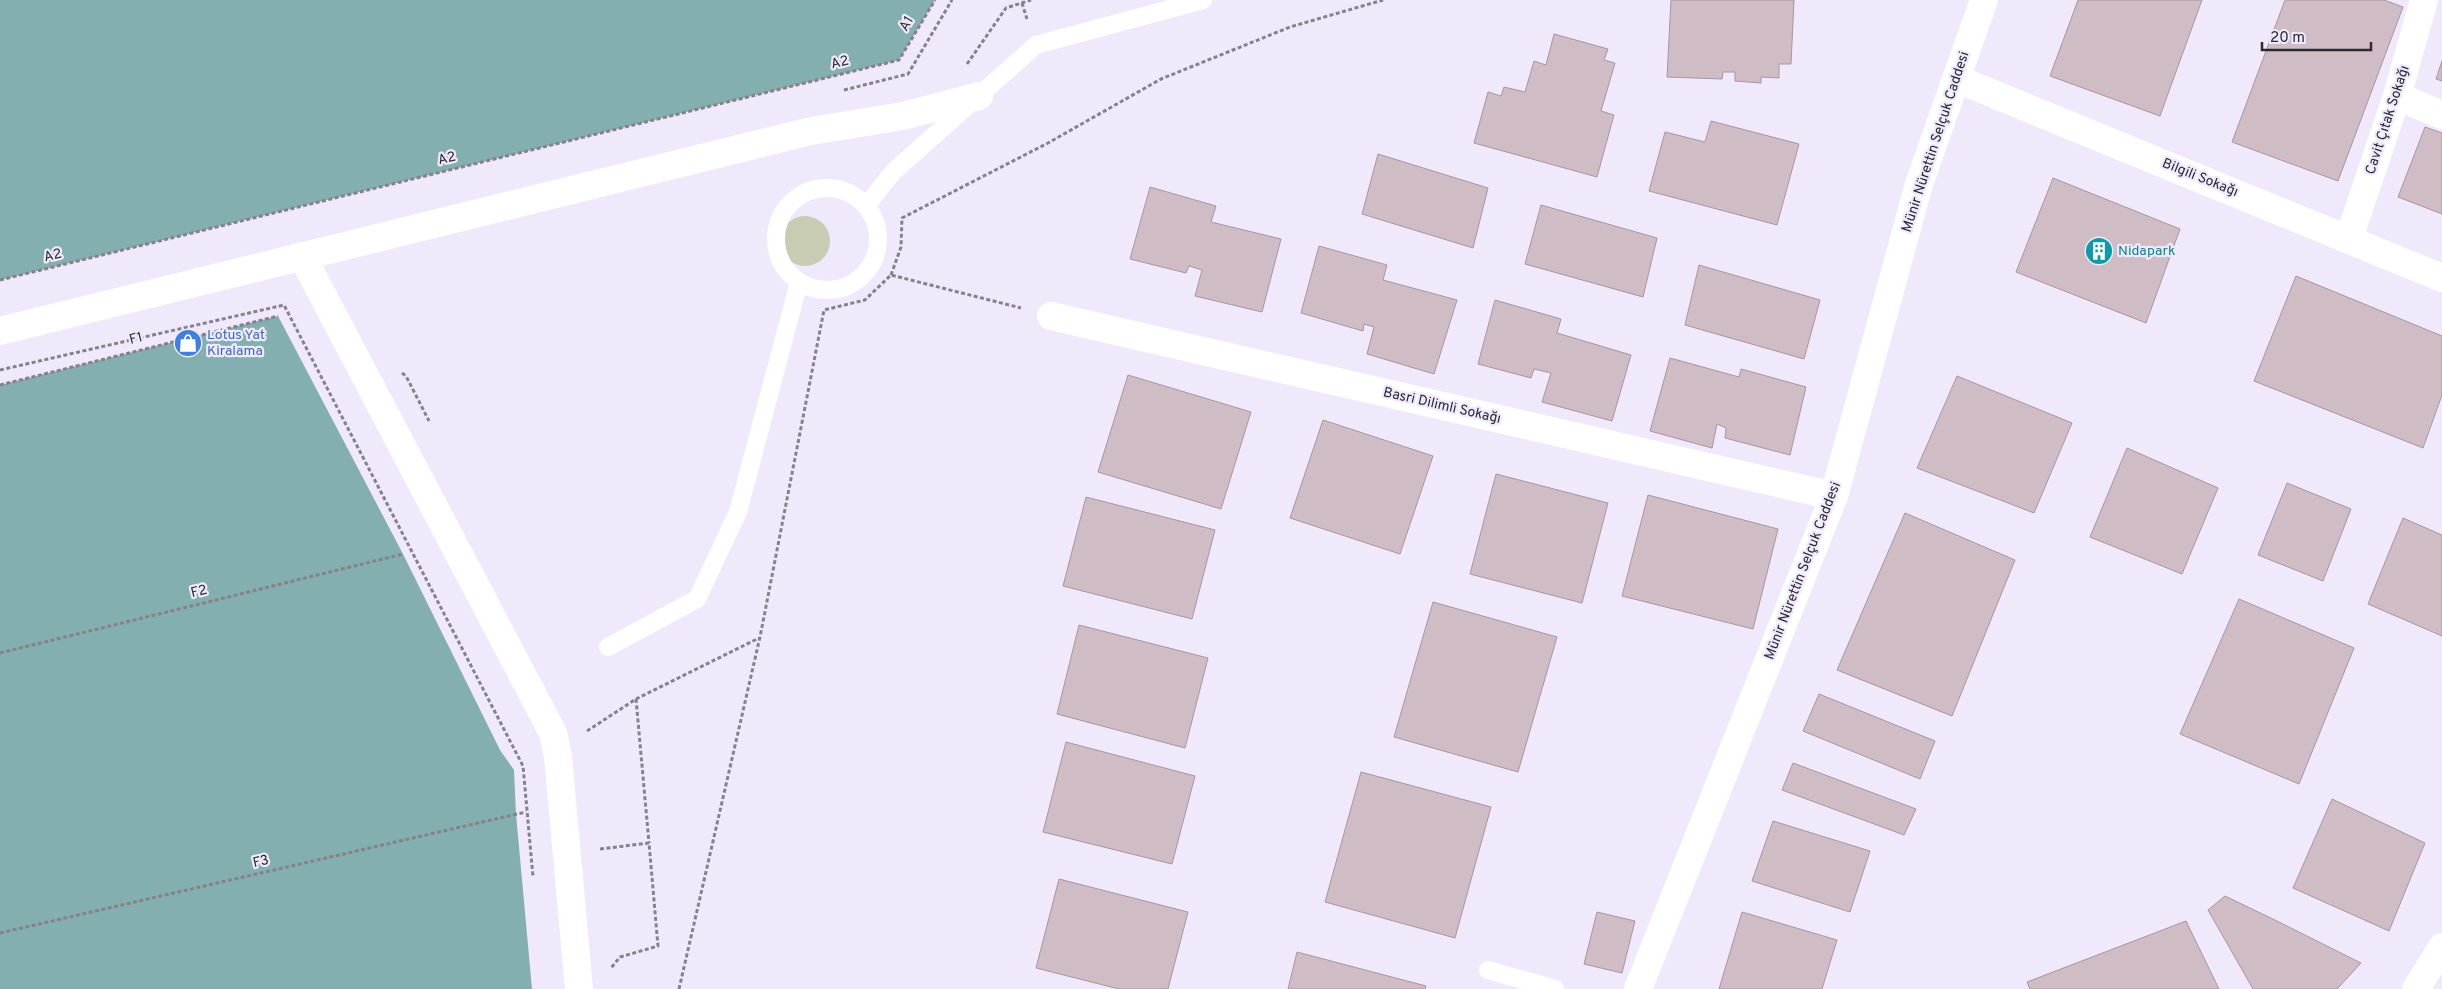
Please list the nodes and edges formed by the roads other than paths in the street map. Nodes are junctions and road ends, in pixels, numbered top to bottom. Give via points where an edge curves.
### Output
1 (1204, 0) edge
2 (1984, 0) edge
3 (2424, 0) edge
4 (1957, 79) junction
5 (979, 96) junction
6 (2396, 96) junction
7 (2442, 115) edge
8 (866, 206) junction
9 (2348, 238) junction
10 (302, 256) junction
11 (2442, 278) edge
12 (799, 282) junction
13 (1051, 316) road end
14 (0, 331) edge
15 (1834, 496) junction
16 (608, 647) dead end
17 (2442, 947) edge
18 (1488, 970) dead end
19 (579, 989) edge
20 (1555, 989) edge
21 (1638, 989) edge
22 (2416, 989) edge

1 - 5 lane via 1036,46
2 - 4 street, Münir Nürettin Selçuk Caddesi
3 - 6 street, Cavit Çıtak Sokağı
4 - 9 street, Bilgili Sokağı
4 - 15 street, Münir Nürettin Selçuk Caddesi via 1919,184
5 - 8 lane via 893,172
5 - 10 street via 903,116 810,131
6 - 7 street
6 - 9 street, Cavit Çıtak Sokağı
8 - 12 lane via 878,235 877,252 860,278 830,290
8 - 12 lane via 853,195 831,188 799,196 787,208 779,223 776,240 779,256 787,271
9 - 11 street, Bilgili Sokağı
10 - 14 street
10 - 19 street via 553,733 558,756
12 - 16 lane via 738,512 697,599
13 - 15 street, Basri Dilimli Sokağı
15 - 21 street, Münir Nürettin Selçuk Caddesi
17 - 22 street
18 - 20 lane

